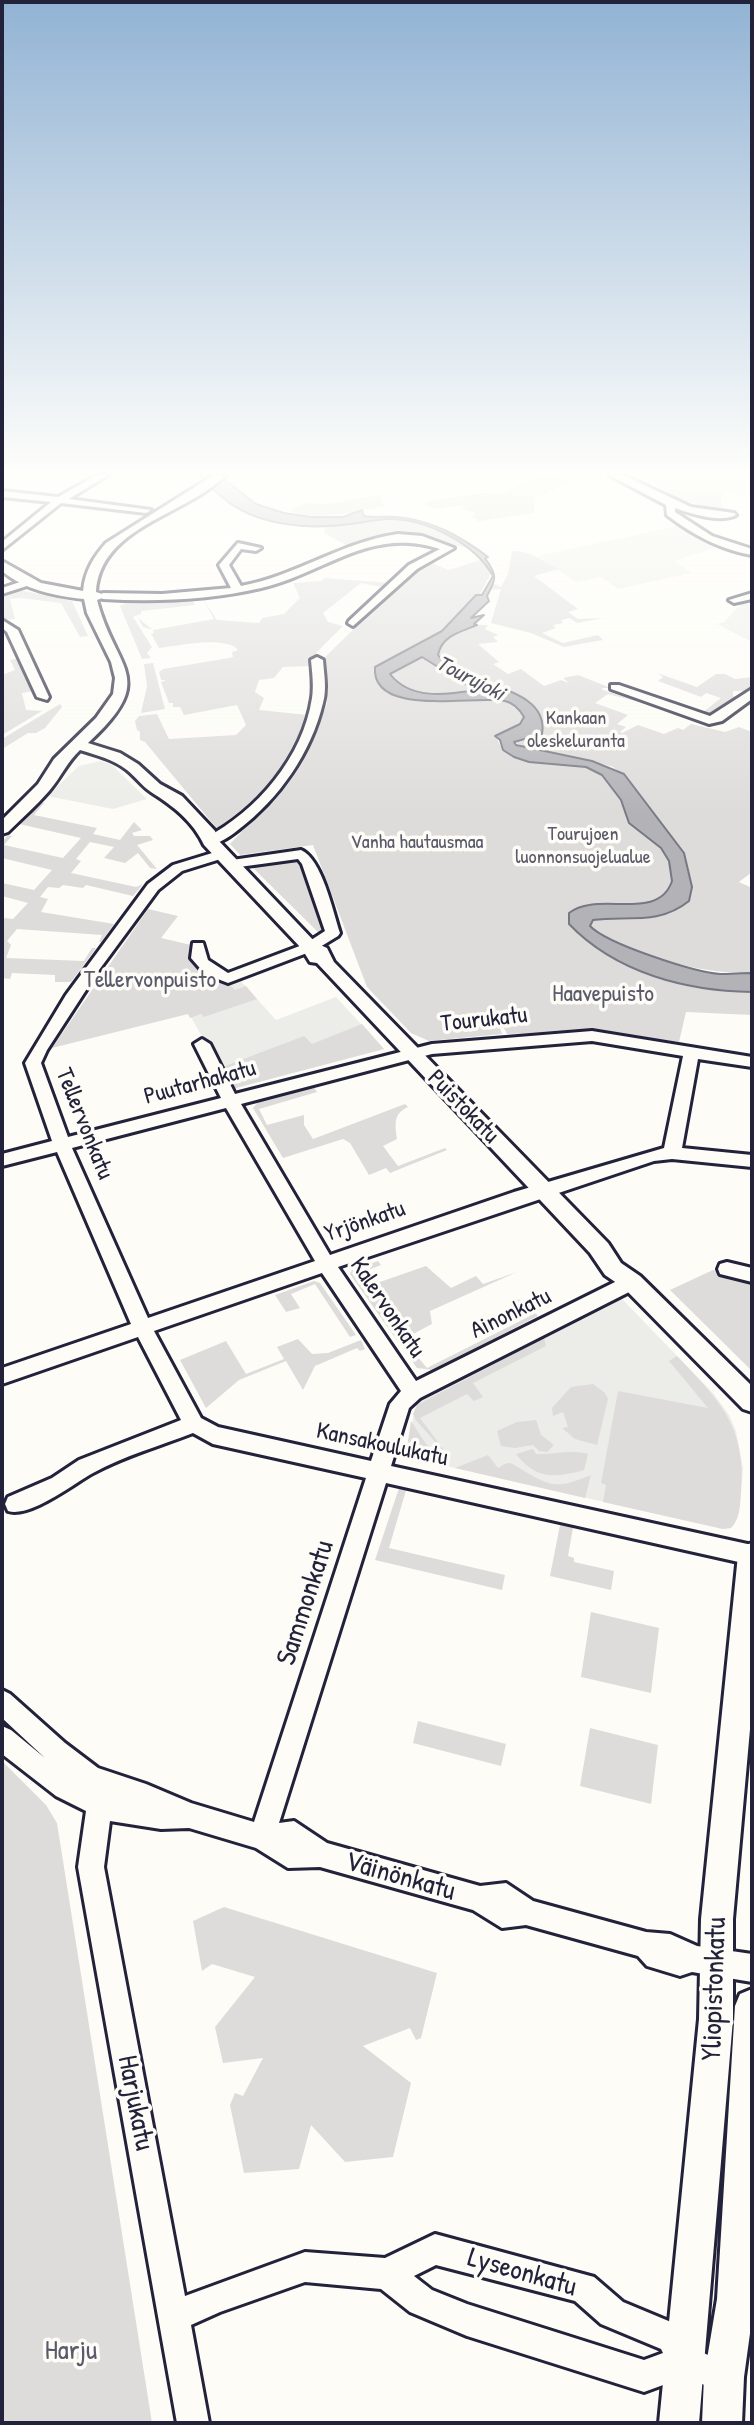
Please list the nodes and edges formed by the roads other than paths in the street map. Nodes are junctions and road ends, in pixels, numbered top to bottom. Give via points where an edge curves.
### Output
1 (48, 588) edge
2 (95, 588) edge
3 (235, 588) edge
4 (390, 588) edge
5 (96, 593) junction
6 (752, 596) edge
7 (734, 600) dead end
8 (2, 623) edge
9 (353, 623) dead end
10 (317, 660) dead end
11 (615, 687) dead end
12 (752, 693) edge
13 (43, 697) dead end
14 (86, 741) junction
15 (2, 829) edge
16 (221, 853) junction
17 (198, 946) dead end
18 (310, 947) junction
19 (202, 1044) dead end
20 (403, 1055) junction
21 (691, 1055) junction
22 (752, 1062) edge
23 (232, 1099) junction
24 (62, 1144) junction
25 (672, 1153) junction
26 (2, 1160) edge
27 (752, 1161) edge
28 (543, 1190) junction
29 (326, 1264) junction
30 (727, 1269) dead end
31 (752, 1275) edge
32 (632, 1282) junction
33 (143, 1328) junction
34 (2, 1376) edge
35 (413, 1392) junction
36 (751, 1404) edge
37 (194, 1424) junction
38 (379, 1471) junction
39 (16, 1504) dead end
40 (752, 1555) edge
41 (2, 1702) edge
42 (2, 1738) edge
43 (108, 1796) junction
44 (262, 1837) junction
45 (704, 1961) junction
46 (752, 1968) edge
47 (752, 2006) edge
48 (387, 2274) junction
49 (174, 2317) junction
50 (685, 2361) junction
51 (724, 2377) junction
52 (193, 2423) edge
53 (679, 2423) edge
54 (722, 2423) edge

1 - 5 main road
2 - 5 main road
3 - 5 street
4 - 9 street
5 - 14 main road via 122,681 119,697
6 - 7 street
8 - 13 street via 12,630
10 - 16 street via 318,702 294,762
11 - 12 street via 709,720
14 - 15 main road via 70,765 58,769
14 - 16 main road, Puistokatu via 176,799
16 - 18 main road, Puistokatu
16 - 18 street via 301,854 309,863 333,933
16 - 24 street, Tellervonkatu via 159,881 35,1053 35,1075
17 - 18 street via 200,963 228,978
18 - 20 main road, Puistokatu via 312,956 326,964
19 - 23 street, Kalervonkatu
20 - 21 street, Tourukatu via 563,1036 606,1037
20 - 23 street, Puutarhakatu
20 - 28 main road, Puistokatu
21 - 22 street, Tourukatu
21 - 25 street
23 - 24 street, Puutarhakatu
23 - 29 street, Kalervonkatu
24 - 26 street, Puutarhakatu
24 - 33 street, Tellervonkatu
25 - 27 street, Yrjönkatu
25 - 28 street, Yrjönkatu
28 - 29 street, Yrjönkatu
28 - 32 main road, Puistokatu
29 - 33 street, Yrjönkatu
29 - 35 street, Kalervonkatu
30 - 31 street
32 - 35 street, Ainonkatu
32 - 36 main road, Puistokatu
33 - 34 street, Yrjönkatu
33 - 37 street, Tellervonkatu
35 - 38 street, Sammonkatu via 400,1404
37 - 38 street, Kansakoulukatu via 213,1435
37 - 39 street via 86,1466
38 - 40 street, Kansakoulukatu
38 - 44 street, Sammonkatu
40 - 45 main road, Yliopistonkatu via 717,1919
41 - 43 street
42 - 43 street via 68,1792
43 - 44 street, Väinönkatu via 125,1813 189,1815
43 - 49 street, Harjukatu via 98,1814 91,1867
44 - 45 street, Väinönkatu via 288,1855 320,1854 480,1899 502,1915 526,1912 646,1945 657,1956 680,1963
45 - 46 street, Väinönkatu
45 - 50 main road, Yliopistonkatu via 716,2019
47 - 51 main road, Yliopistonkatu via 736,2299
48 - 49 street via 305,2267
48 - 50 street via 421,2301 467,2320 644,2376
48 - 50 street, Lyseonkatu via 435,2249 583,2288 612,2313 672,2338
49 - 52 street, Harjukatu
50 - 51 street, Lyseonkatu
50 - 53 main road, Yliopistonkatu
51 - 54 main road, Yliopistonkatu

